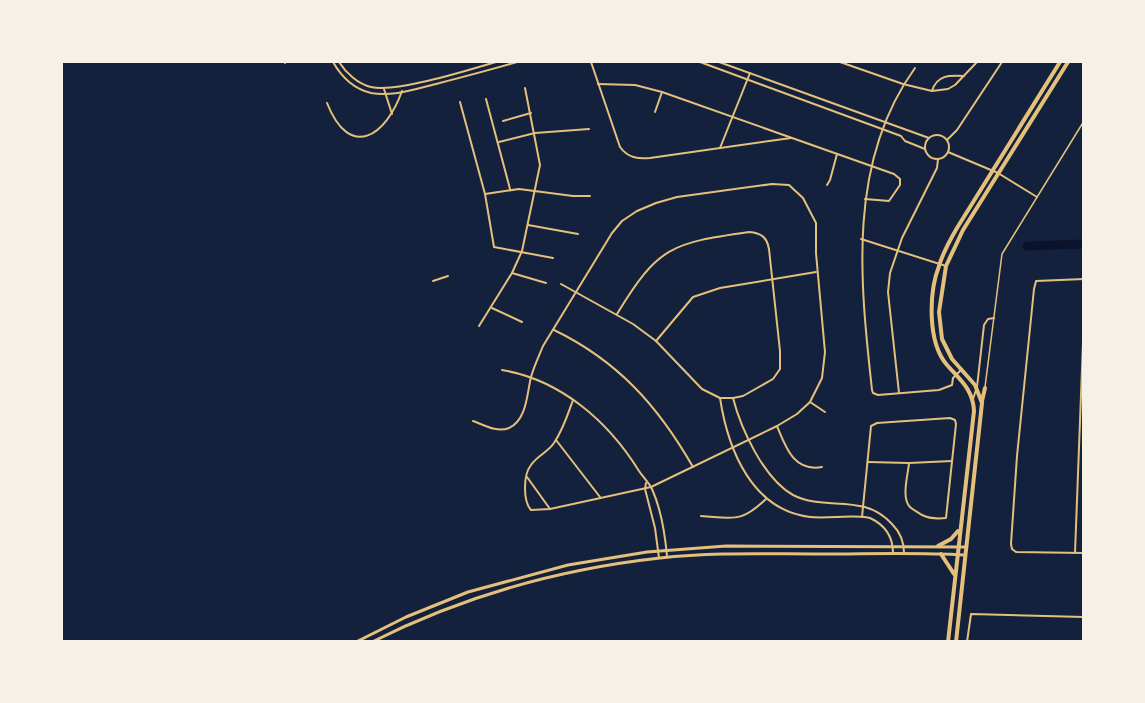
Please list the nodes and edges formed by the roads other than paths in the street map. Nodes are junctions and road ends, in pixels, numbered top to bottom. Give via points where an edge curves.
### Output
1 (333, 62) edge
2 (339, 62) edge
3 (496, 62) edge
4 (517, 62) edge
5 (591, 62) edge
6 (700, 62) edge
7 (712, 62) edge
8 (719, 62) edge
9 (840, 62) edge
10 (977, 62) edge
11 (1002, 62) edge
12 (1060, 62) edge
13 (1068, 62) edge
14 (711, 66) junction
15 (915, 68) dead end
16 (750, 73) junction
17 (964, 76) junction
18 (748, 79) junction
19 (598, 84) junction
20 (903, 84) junction
21 (402, 86) junction
22 (525, 88) dead end
23 (384, 89) junction
24 (402, 92) junction
25 (662, 92) junction
26 (932, 92) junction
27 (385, 94) junction
28 (486, 99) dead end
29 (460, 102) dead end
30 (327, 103) dead end
31 (655, 112) dead end
32 (392, 114) junction
33 (531, 114) junction
34 (733, 116) junction
35 (503, 121) dead end
36 (1083, 121) edge
37 (884, 123) junction
38 (589, 129) dead end
39 (882, 129) junction
40 (535, 133) junction
41 (792, 138) junction
42 (929, 138) junction
43 (947, 140) junction
44 (499, 142) junction
45 (720, 148) junction
46 (925, 149) junction
47 (948, 152) junction
48 (837, 154) junction
49 (938, 159) junction
50 (871, 166) junction
51 (993, 171) junction
52 (998, 173) junction
53 (827, 185) dead end
54 (510, 189) junction
55 (534, 189) junction
56 (485, 194) junction
57 (590, 196) dead end
58 (1037, 196) junction
59 (865, 199) junction
60 (528, 225) junction
61 (578, 234) dead end
62 (861, 239) junction
63 (897, 250) junction
64 (522, 251) junction
65 (552, 258) dead end
66 (939, 265) junction
67 (946, 266) junction
68 (818, 271) junction
69 (512, 273) junction
70 (448, 276) dead end
71 (772, 278) junction
72 (1083, 279) edge
73 (433, 281) dead end
74 (546, 283) dead end
75 (561, 284) dead end
76 (576, 291) junction
77 (491, 308) junction
78 (617, 314) junction
79 (1083, 316) edge
80 (994, 318) junction
81 (522, 322) dead end
82 (479, 326) dead end
83 (554, 330) junction
84 (656, 341) junction
85 (962, 369) junction
86 (502, 370) dead end
87 (957, 374) junction
88 (531, 376) junction
89 (977, 387) junction
90 (985, 388) junction
91 (899, 393) junction
92 (980, 395) junction
93 (720, 398) junction
94 (733, 398) junction
95 (973, 399) junction
96 (573, 400) junction
97 (810, 402) junction
98 (981, 411) junction
99 (825, 412) dead end
100 (473, 421) dead end
101 (777, 426) junction
102 (749, 439) junction
103 (556, 440) junction
104 (733, 447) junction
105 (952, 461) junction
106 (868, 462) junction
107 (909, 463) junction
108 (693, 466) junction
109 (822, 466) dead end
110 (527, 476) junction
111 (646, 483) junction
112 (651, 487) junction
113 (645, 489) junction
114 (600, 497) junction
115 (766, 499) junction
116 (863, 505) junction
117 (550, 509) junction
118 (701, 516) dead end
119 (862, 516) junction
120 (960, 528) junction
121 (893, 546) junction
122 (904, 546) junction
123 (938, 546) junction
124 (957, 547) junction
125 (966, 547) junction
126 (666, 549) junction
127 (658, 550) junction
128 (893, 553) junction
129 (1075, 553) junction
130 (1083, 553) edge
131 (904, 554) junction
132 (942, 554) junction
133 (957, 555) junction
134 (964, 555) junction
135 (659, 558) junction
136 (667, 558) junction
137 (955, 576) junction
138 (1083, 617) edge
139 (356, 642) edge
140 (372, 642) edge
141 (948, 642) edge
142 (956, 642) edge
143 (967, 642) edge

1 - 27 street via 339,73 358,88
2 - 23 street via 356,80
3 - 21 street
4 - 24 street
5 - 19 street
6 - 14 street
7 - 14 street
8 - 16 street
9 - 20 street
10 - 17 street
11 - 43 street
12 - 51 main road
13 - 52 main road
14 - 18 street
15 - 20 street
16 - 18 street
16 - 37 street
17 - 26 street via 948,89
17 - 26 street via 939,79
18 - 34 street
18 - 39 street
19 - 25 street via 635,85
19 - 45 street via 620,147 630,156 650,158
20 - 26 street
20 - 37 street
21 - 23 street
21 - 24 street
22 - 33 street
23 - 27 street
24 - 27 street
24 - 32 street
25 - 31 street
25 - 34 street
27 - 32 street
28 - 44 street
29 - 56 street
30 - 32 street via 342,129 359,137 383,127
33 - 35 street
33 - 40 street
34 - 41 street
34 - 45 street
36 - 58 lane
37 - 39 street
37 - 42 street
38 - 40 street
39 - 46 street
39 - 50 street
40 - 44 street
40 - 55 street via 540,165
41 - 45 street
41 - 48 street
42 - 43 street via 937,135
42 - 46 street
43 - 47 street
44 - 54 street
46 - 49 street via 931,158
47 - 49 street
47 - 51 street
48 - 50 street
48 - 53 street
49 - 63 street
50 - 59 street
50 - 59 street via 894,174 901,182 889,201
51 - 52 street
51 - 66 main road via 945,248
52 - 58 street
52 - 67 main road
54 - 55 street
54 - 56 street
55 - 57 street
55 - 60 street
56 - 64 street via 494,247
58 - 80 lane via 1002,254
59 - 62 street
60 - 61 street
60 - 64 street
62 - 63 street
62 - 91 street via 872,390 875,394
63 - 66 street
63 - 91 street via 888,292
64 - 65 street
64 - 69 street
66 - 67 street
66 - 87 main road via 932,300 935,341 946,364
67 - 85 main road via 939,320 946,350
68 - 71 street
68 - 76 street via 813,216 803,198 789,185 772,184 677,197 637,211 612,233
68 - 97 street via 825,364
69 - 74 street
69 - 77 street
70 - 73 street
71 - 78 street via 768,242 763,235 749,232 691,241 655,261
71 - 84 street via 693,297
71 - 94 street via 780,369 773,379
72 - 129 street via 1036,281 1011,544 1016,552
75 - 76 street
76 - 78 street
76 - 83 street
77 - 81 street
77 - 82 street
78 - 84 street
79 - 129 street
80 - 89 street via 984,325
80 - 90 lane
83 - 88 street
83 - 108 street via 591,350 640,391
84 - 93 street via 702,389
85 - 87 street
85 - 89 main road
86 - 88 street
87 - 91 street via 945,389
87 - 95 main road
88 - 96 street
88 - 100 street via 518,422 497,429
89 - 92 main road
89 - 95 street
90 - 92 lane
90 - 98 main road
92 - 95 street
92 - 98 main road
93 - 94 street
93 - 104 street
94 - 102 street
95 - 120 main road
96 - 103 street
96 - 111 street via 612,435
97 - 99 street
97 - 101 street
98 - 125 main road
101 - 102 street
101 - 109 street via 797,463 804,467
102 - 104 street
102 - 116 street via 771,476 793,495
103 - 110 street via 530,466
103 - 114 street
104 - 108 street
104 - 115 street via 748,478
105 - 106 street via 956,424 950,418 873,424
105 - 107 street
105 - 107 street via 946,518 938,519 928,518 907,503
106 - 107 street
106 - 116 street
108 - 112 street
110 - 117 street
110 - 117 street via 528,507 535,511
111 - 112 street
111 - 113 street
112 - 113 street
112 - 126 street
113 - 114 street
113 - 127 street
114 - 117 street
115 - 118 street via 750,514 735,519
115 - 119 street via 786,511 810,517
116 - 119 street
116 - 122 street via 889,520
119 - 121 street via 883,526
120 - 123 main road
120 - 124 main road
121 - 122 street
121 - 126 street
121 - 128 street
122 - 123 street
122 - 131 street
123 - 124 street
124 - 125 street
124 - 133 main road
125 - 134 main road
126 - 127 street
126 - 136 street
127 - 135 street
127 - 139 street via 568,565 477,589
128 - 131 street
128 - 136 street
129 - 130 street
131 - 132 street
132 - 133 street
132 - 137 main road
133 - 134 street
133 - 137 main road
134 - 142 main road
135 - 136 street
135 - 140 street via 497,591 444,609
137 - 141 main road
138 - 143 street via 971,614

